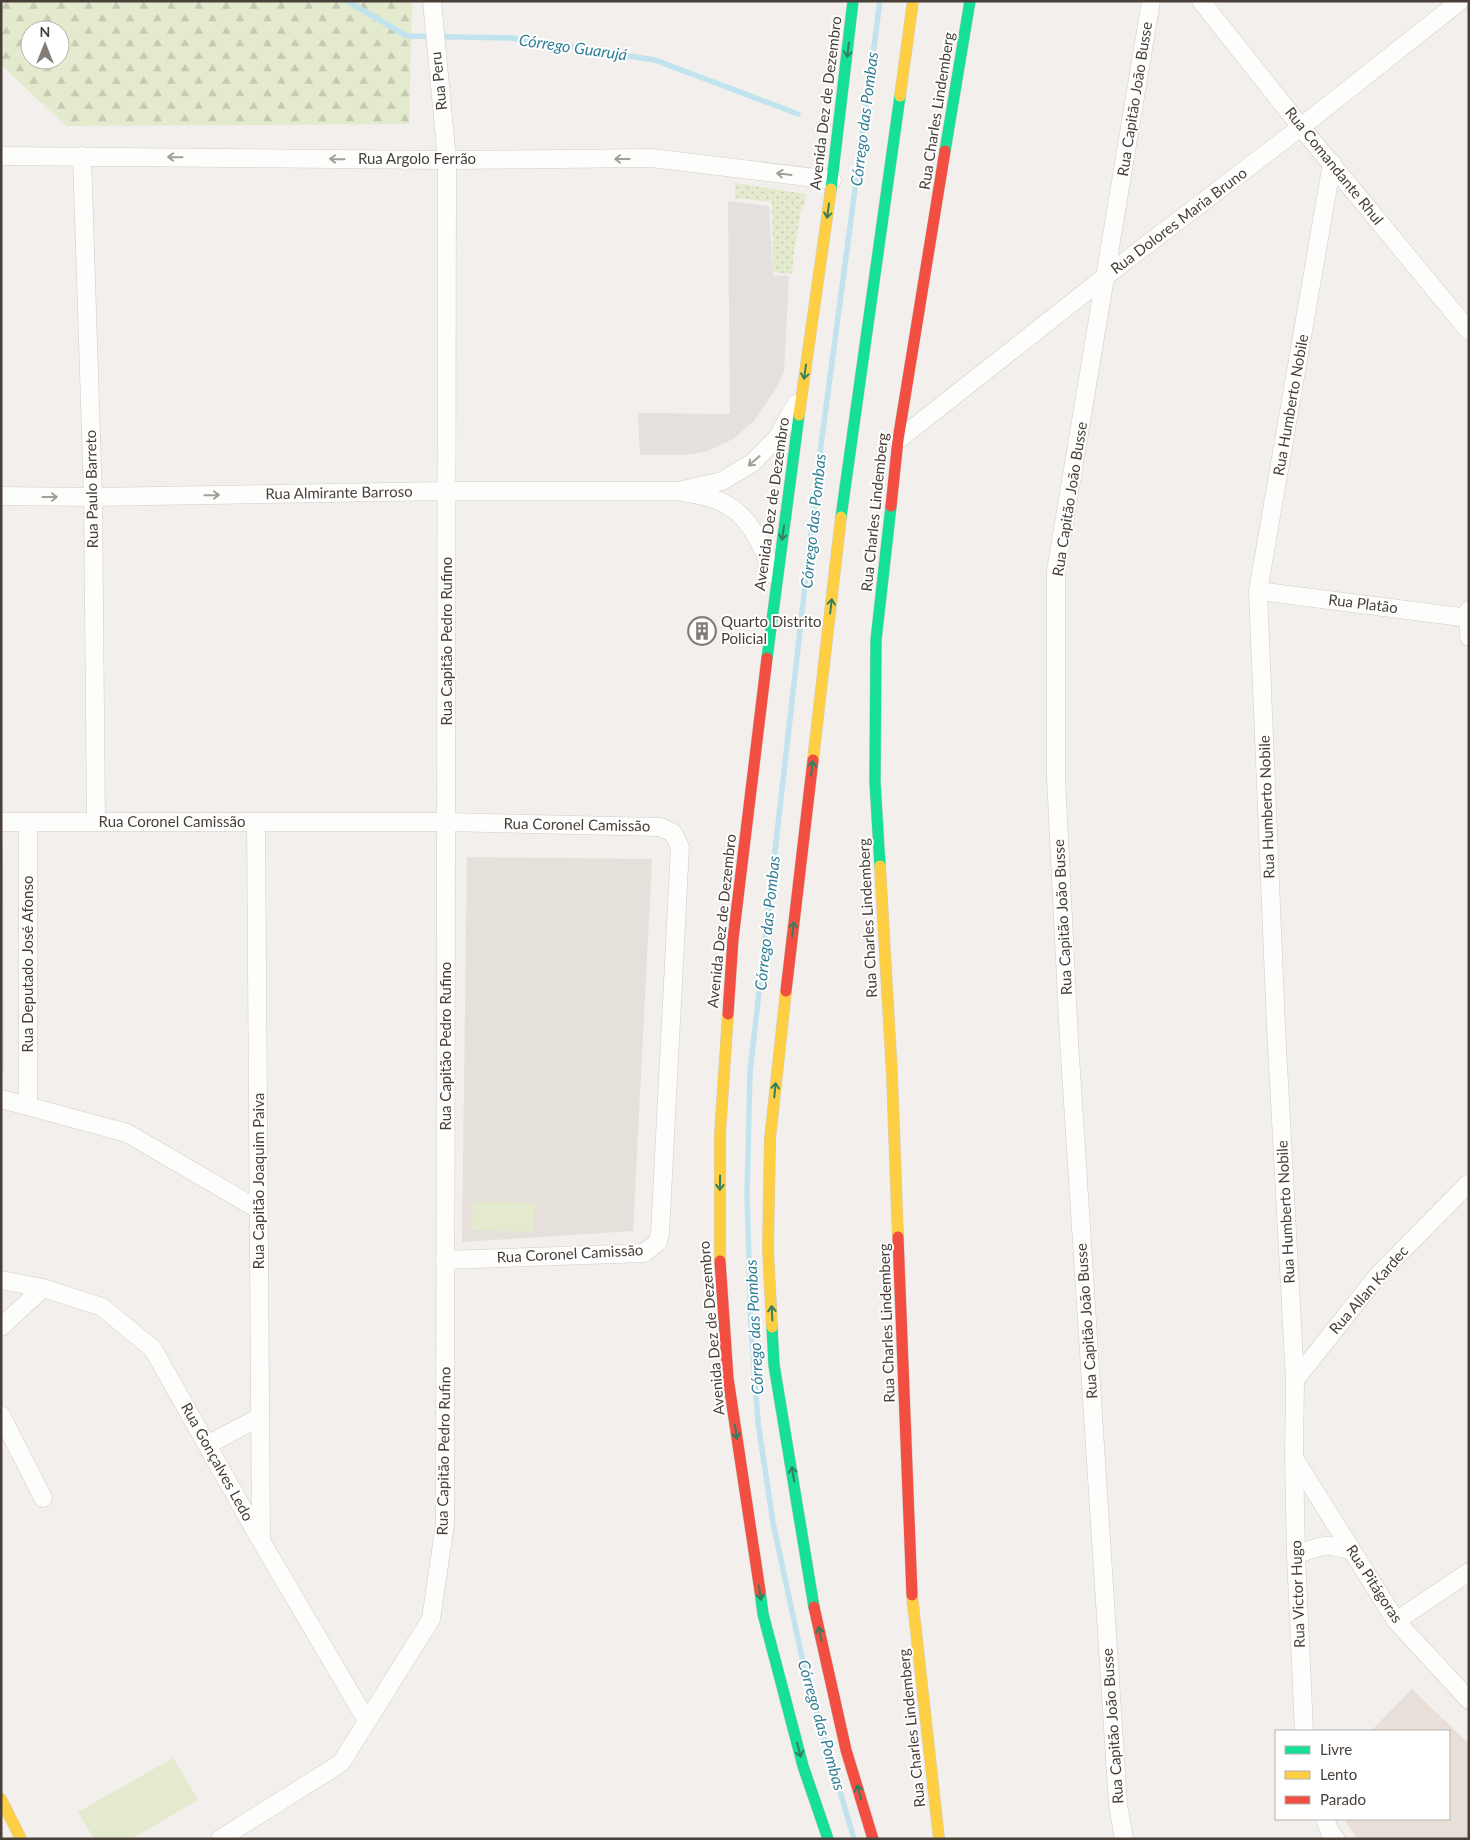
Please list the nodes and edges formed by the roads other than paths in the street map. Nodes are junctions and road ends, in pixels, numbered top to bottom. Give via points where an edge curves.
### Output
1 (432, 1) edge
2 (854, 1) edge
3 (913, 1) edge
4 (970, 1) edge
5 (1151, 1) edge
6 (1201, 1) edge
7 (1461, 5) edge
8 (1301, 127) junction
9 (1, 156) edge
10 (82, 156) junction
11 (447, 160) junction
12 (1332, 163) junction
13 (832, 180) junction
14 (1106, 276) junction
15 (1469, 331) edge
16 (802, 393) junction
17 (898, 440) junction
18 (447, 491) junction
19 (678, 491) junction
20 (1, 496) edge
21 (93, 497) junction
22 (776, 580) junction
23 (1258, 591) junction
24 (1468, 615) edge
25 (1469, 637) edge
26 (1, 822) edge
27 (28, 822) junction
28 (96, 822) junction
29 (256, 822) junction
30 (446, 822) junction
31 (1, 1099) edge
32 (28, 1106) junction
33 (1469, 1183) edge
34 (259, 1210) junction
35 (446, 1260) junction
36 (1, 1280) edge
37 (43, 1288) junction
38 (1, 1327) edge
39 (1295, 1380) junction
40 (1, 1415) edge
41 (260, 1417) junction
42 (207, 1445) junction
43 (1294, 1457) junction
44 (42, 1498) dead end
45 (261, 1541) junction
46 (1351, 1550) junction
47 (1296, 1556) junction
48 (1469, 1572) edge
49 (1396, 1621) junction
50 (1469, 1700) edge
51 (368, 1721) junction
52 (1304, 1730) edge
53 (1, 1799) edge
54 (1325, 1820) edge
55 (21, 1839) edge
56 (220, 1839) edge
57 (828, 1839) edge
58 (873, 1839) edge
59 (939, 1839) edge
60 (1124, 1839) edge
61 (1336, 1839) edge

1 - 11 street, Rua Peru
2 -> 13 main road, Avenida Dez de Dezembro
58 -> 3 main road via 846,1750 813,1602 774,1365 768,1250 770,1139 846,478
4 - 17 main road, Rua Charles Lindemberg
5 - 14 street, Rua Capitão João Busse
6 - 8 street, Rua Comandante Rhul
7 - 8 street, Rua Dolores Maria Bruno
8 - 12 street, Rua Comandante Rhul
8 - 14 street, Rua Dolores Maria Bruno
9 - 10 street, Rua Argolo Ferrão
11 -> 10 street, Rua Argolo Ferrão
10 - 21 street, Rua Paulo Barreto
13 -> 11 street, Rua Argolo Ferrão via 652,158
11 - 18 street, Rua Capitão Pedro Rufino
12 - 15 street, Rua Comandante Rhul
12 - 23 street, Rua Humberto Nobile
13 -> 16 main road, Avenida Dez de Dezembro
14 - 17 street, Rua Dolores Maria Bruno
14 - 60 street, Rua Capitão João Busse via 1056,571 1056,777 1069,1040 1118,1805
16 -> 19 street, Rua Almirante Barroso via 777,438 752,463 722,481
16 -> 22 main road, Avenida Dez de Dezembro
17 - 59 main road, Rua Charles Lindemberg via 876,640 875,782 892,1075 912,1593
18 - 19 street, Rua Almirante Barroso
21 -> 18 street, Rua Almirante Barroso
18 - 30 street, Rua Capitão Pedro Rufino
19 - 22 street, Rua Almirante Barroso via 728,505 744,519 760,541
20 -> 21 street, Rua Almirante Barroso
21 - 28 street, Rua Paulo Barreto
22 -> 57 main road, Avenida Dez de Dezembro via 733,939 720,1134 719,1254 728,1378 763,1614 803,1766
23 - 24 street, Rua Platão
23 - 39 street, Rua Humberto Nobile
24 - 25 street
26 - 27 street, Rua Coronel Camissão
27 - 28 street, Rua Coronel Camissão
27 - 32 street, Rua Deputado José Afonso
28 - 29 street, Rua Coronel Camissão
29 - 30 street, Rua Coronel Camissão
29 - 34 street, Rua Capitão Joaquim Paiva
30 - 35 street, Rua Capitão Pedro Rufino
30 - 35 street, Rua Coronel Camissão via 660,827 673,833 680,847 658,1242 644,1253
31 - 32 street
32 - 34 street via 127,1133
33 - 39 street, Rua Allan Kardec via 1379,1274
34 - 41 street, Rua Capitão Joaquim Paiva
35 - 51 street, Rua Capitão Pedro Rufino via 445,1524 431,1619
36 - 37 street, Rua Gonçalves Ledo
37 - 38 street
37 - 42 street, Rua Gonçalves Ledo via 102,1307 153,1349
39 - 43 street, Rua Humberto Nobile
40 - 44 street
41 - 42 street
41 - 45 street, Rua Capitão Joaquim Paiva
42 - 45 street, Rua Gonçalves Ledo
43 - 46 street, Rua Pitágoras
43 - 47 street, Rua Victor Hugo
45 - 51 street, Rua Gonçalves Ledo
46 - 47 street via 1335,1545 1321,1546
46 - 49 street, Rua Pitágoras
47 - 52 street, Rua Victor Hugo
48 - 49 street
49 - 50 street, Rua Pitágoras
51 - 56 street, Rua Capitão Pedro Rufino via 341,1763
53 - 55 main road
54 - 61 street

